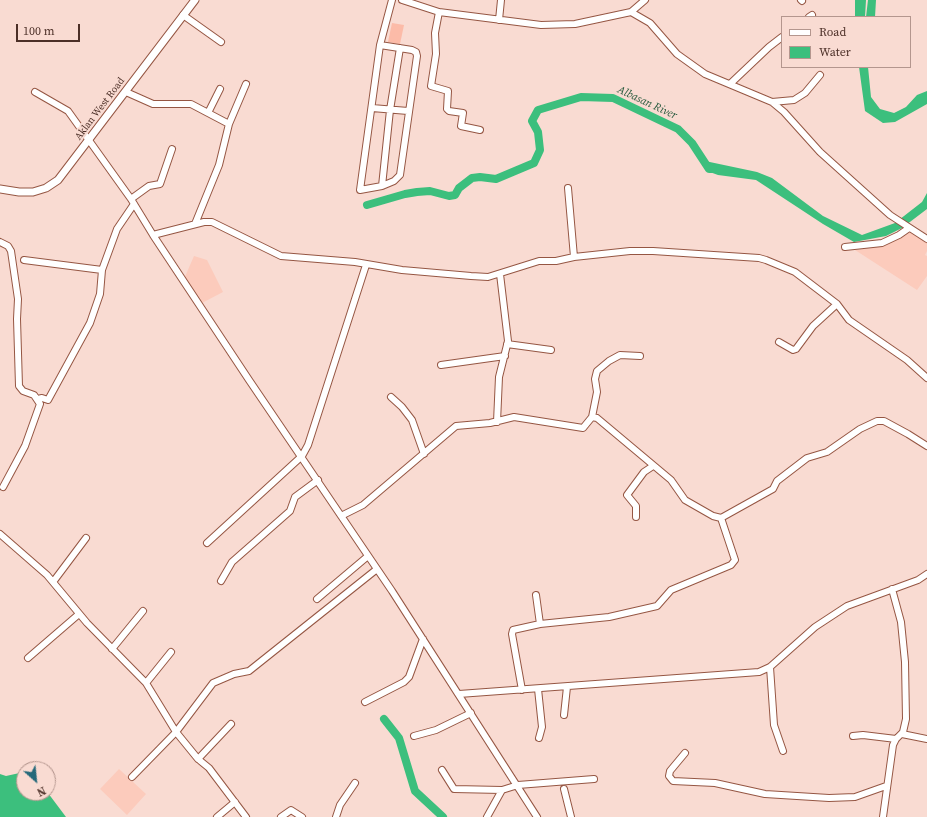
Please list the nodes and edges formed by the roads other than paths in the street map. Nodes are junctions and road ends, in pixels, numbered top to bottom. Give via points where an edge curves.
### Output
1 (194, 0) edge
2 (392, 0) edge
3 (402, 0) edge
4 (501, 0) edge
5 (645, 0) edge
6 (438, 12) junction
7 (632, 12) junction
8 (183, 15) junction
9 (499, 20) junction
10 (781, 38) edge
11 (222, 42) dead end
12 (380, 45) junction
13 (400, 48) junction
14 (820, 75) dead end
15 (246, 84) dead end
16 (730, 84) junction
17 (220, 89) dead end
18 (35, 92) dead end
19 (126, 92) junction
20 (772, 102) junction
21 (372, 108) junction
22 (390, 110) junction
23 (408, 111) junction
24 (208, 113) junction
25 (229, 124) junction
26 (480, 130) dead end
27 (89, 141) junction
28 (172, 149) dead end
29 (382, 186) junction
30 (0, 188) edge
31 (568, 188) dead end
32 (132, 202) junction
33 (195, 224) junction
34 (909, 228) junction
35 (153, 235) junction
36 (927, 239) edge
37 (0, 242) edge
38 (845, 247) dead end
39 (574, 257) junction
40 (24, 260) dead end
41 (366, 265) junction
42 (102, 270) junction
43 (500, 274) junction
44 (837, 304) junction
45 (779, 342) dead end
46 (507, 344) junction
47 (551, 350) dead end
48 (505, 356) junction
49 (640, 356) dead end
50 (441, 365) dead end
51 (927, 378) edge
52 (391, 397) dead end
53 (38, 399) junction
54 (592, 417) junction
55 (497, 422) junction
56 (927, 446) edge
57 (424, 454) junction
58 (302, 456) junction
59 (653, 466) junction
60 (318, 480) junction
61 (3, 487) dead end
62 (341, 516) junction
63 (636, 517) dead end
64 (721, 518) junction
65 (0, 534) edge
66 (86, 538) dead end
67 (207, 543) dead end
68 (368, 556) junction
69 (377, 569) junction
70 (927, 574) edge
71 (222, 581) dead end
72 (53, 582) junction
73 (892, 589) junction
74 (536, 595) dead end
75 (317, 599) dead end
76 (143, 611) dead end
77 (79, 614) junction
78 (540, 624) junction
79 (424, 639) junction
80 (112, 649) junction
81 (170, 652) dead end
82 (28, 658) dead end
83 (770, 667) junction
84 (146, 683) junction
85 (567, 687) junction
86 (538, 689) junction
87 (522, 690) junction
88 (459, 694) junction
89 (365, 702) dead end
90 (472, 713) junction
91 (564, 715) dead end
92 (231, 724) dead end
93 (176, 732) junction
94 (902, 734) junction
95 (414, 736) dead end
96 (853, 736) dead end
97 (539, 738) dead end
98 (927, 738) edge
99 (896, 739) junction
100 (783, 751) dead end
101 (685, 754) dead end
102 (198, 759) junction
103 (442, 770) dead end
104 (132, 777) dead end
105 (594, 779) dead end
106 (355, 783) dead end
107 (518, 785) junction
108 (886, 786) junction
109 (564, 789) dead end
110 (502, 790) junction
111 (235, 802) junction
112 (217, 817) edge
113 (246, 817) edge
114 (281, 817) edge
115 (302, 817) edge
116 (336, 817) edge
117 (487, 817) edge
118 (537, 817) edge
119 (571, 817) edge
120 (883, 817) edge

1 - 8 main road, Aklan West Road
2 - 12 street
3 - 6 street
4 - 9 street
5 - 7 street
6 - 9 street
6 - 26 street via 431,86 448,91 447,109 463,113 461,126
7 - 9 street via 564,25
7 - 16 street via 650,22 677,54 705,74
8 - 11 street
8 - 19 main road, Aklan West Road
10 - 16 street
12 - 13 street
12 - 21 street
13 - 22 street
13 - 23 street via 412,50 417,56
14 - 20 street via 805,93 794,100
15 - 25 street
16 - 20 street
17 - 24 street
18 - 27 street via 68,111
19 - 24 street via 153,104 191,104
19 - 27 main road, Aklan West Road
20 - 34 street via 820,152 890,216
21 - 22 street
21 - 29 street via 360,190
22 - 23 street
22 - 29 street
23 - 29 street via 400,175
24 - 25 street
25 - 33 street via 220,165
27 - 30 main road, Aklan West Road via 53,184 33,192
27 - 32 street
28 - 32 street via 160,184 149,186
31 - 39 street
32 - 35 street
32 - 42 street via 117,229
33 - 35 street
33 - 41 street via 212,222 281,256
34 - 36 street
34 - 38 street via 882,243
35 - 58 street
37 - 53 street via 11,251 18,299 19,386
39 - 43 street via 539,261
39 - 44 street via 653,251 759,258 795,272
40 - 42 street
41 - 43 street via 431,274 488,277
41 - 58 street via 313,434
42 - 53 street via 100,294 90,323 48,400
43 - 46 street via 508,329
44 - 45 street via 813,326 796,350
44 - 51 street via 849,320 907,360
46 - 47 street
46 - 48 street
48 - 50 street
48 - 55 street via 499,377
49 - 54 street via 620,355 597,372 597,392
52 - 57 street via 412,420
53 - 61 street via 40,404 25,446
54 - 55 street via 583,428 514,417
54 - 59 street via 597,418
55 - 57 street via 456,426
56 - 64 street via 884,422 877,421 860,429 827,452 807,458 777,481 773,489
57 - 62 street via 363,505
58 - 60 street
58 - 67 street
59 - 63 street via 644,472 627,495 636,506
59 - 64 street via 671,480 685,500
60 - 62 street
60 - 71 street via 295,497 290,511 232,562
62 - 68 street
64 - 78 street via 735,560 731,565 671,590 661,603 651,608 609,617
65 - 72 street
66 - 72 street
68 - 69 street
68 - 75 street
69 - 79 street
69 - 93 street via 249,671 213,683
70 - 73 street
72 - 77 street
73 - 83 street via 839,611 815,627
73 - 94 street via 901,622 905,662 906,719
74 - 78 street
76 - 80 street
77 - 80 street
77 - 82 street
78 - 87 street via 512,631
79 - 88 street
79 - 89 street via 409,677
80 - 84 street
81 - 84 street
83 - 85 street via 752,673
83 - 100 street via 774,725
84 - 93 street
85 - 86 street
85 - 91 street
86 - 87 street
86 - 97 street via 542,727
87 - 88 street
88 - 90 street
90 - 95 street via 436,730
90 - 107 street
92 - 102 street
93 - 102 street
93 - 104 street
94 - 98 street
94 - 99 street
96 - 99 street
99 - 108 street
101 - 108 street via 670,771 672,781 715,783 765,794 829,798 855,797
102 - 111 street via 209,768
103 - 110 street via 454,789
105 - 107 street
106 - 116 street via 340,805
107 - 110 street
107 - 118 street
108 - 120 street
109 - 119 street
110 - 117 street
111 - 112 street
111 - 113 street
114 - 115 street via 291,810

